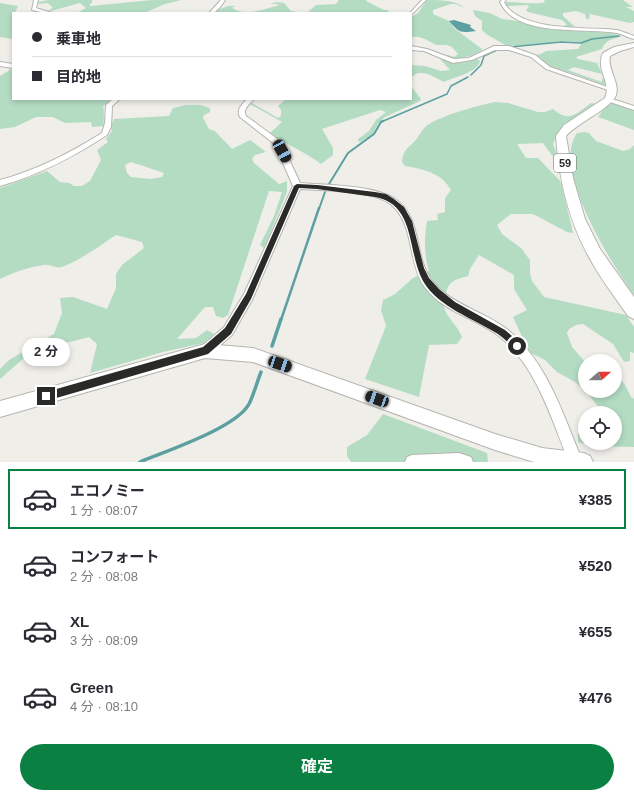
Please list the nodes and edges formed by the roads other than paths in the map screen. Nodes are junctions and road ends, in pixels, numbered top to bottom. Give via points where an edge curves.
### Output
1 (223, 0) edge
2 (424, 0) edge
3 (504, 0) edge
4 (37, 1) edge
5 (46, 12) edge
6 (212, 12) edge
7 (412, 13) edge
8 (634, 38) edge
9 (634, 45) edge
10 (412, 48) edge
11 (0, 64) edge
12 (12, 66) edge
13 (611, 95) junction
14 (116, 100) edge
15 (250, 100) edge
16 (634, 108) edge
17 (0, 183) edge
18 (297, 186) junction
19 (634, 311) edge
20 (205, 351) junction
21 (0, 409) edge
22 (579, 461) edge
23 (412, 462) edge
24 (466, 462) edge

1 - 6 street
2 - 7 street
3 - 8 street via 504,6 524,21 535,25 618,32
4 - 5 street via 34,9
9 - 13 main road via 606,55 604,66
10 - 13 street via 425,50 453,61 466,60 494,48 509,48 533,56 548,68
11 - 12 street
13 - 16 street
13 - 19 main road, 59 via 568,127 562,136 562,147 572,202 590,246
14 - 17 street via 109,105 110,115 106,134 46,168
15 - 18 street via 242,108 243,117 279,146
18 - 20 street via 248,297 228,331
18 - 22 street via 383,196 402,208 409,221 420,268 427,280 436,292 502,333 526,356
20 - 21 street
20 - 22 street via 253,355 495,442 542,456
23 - 24 street

